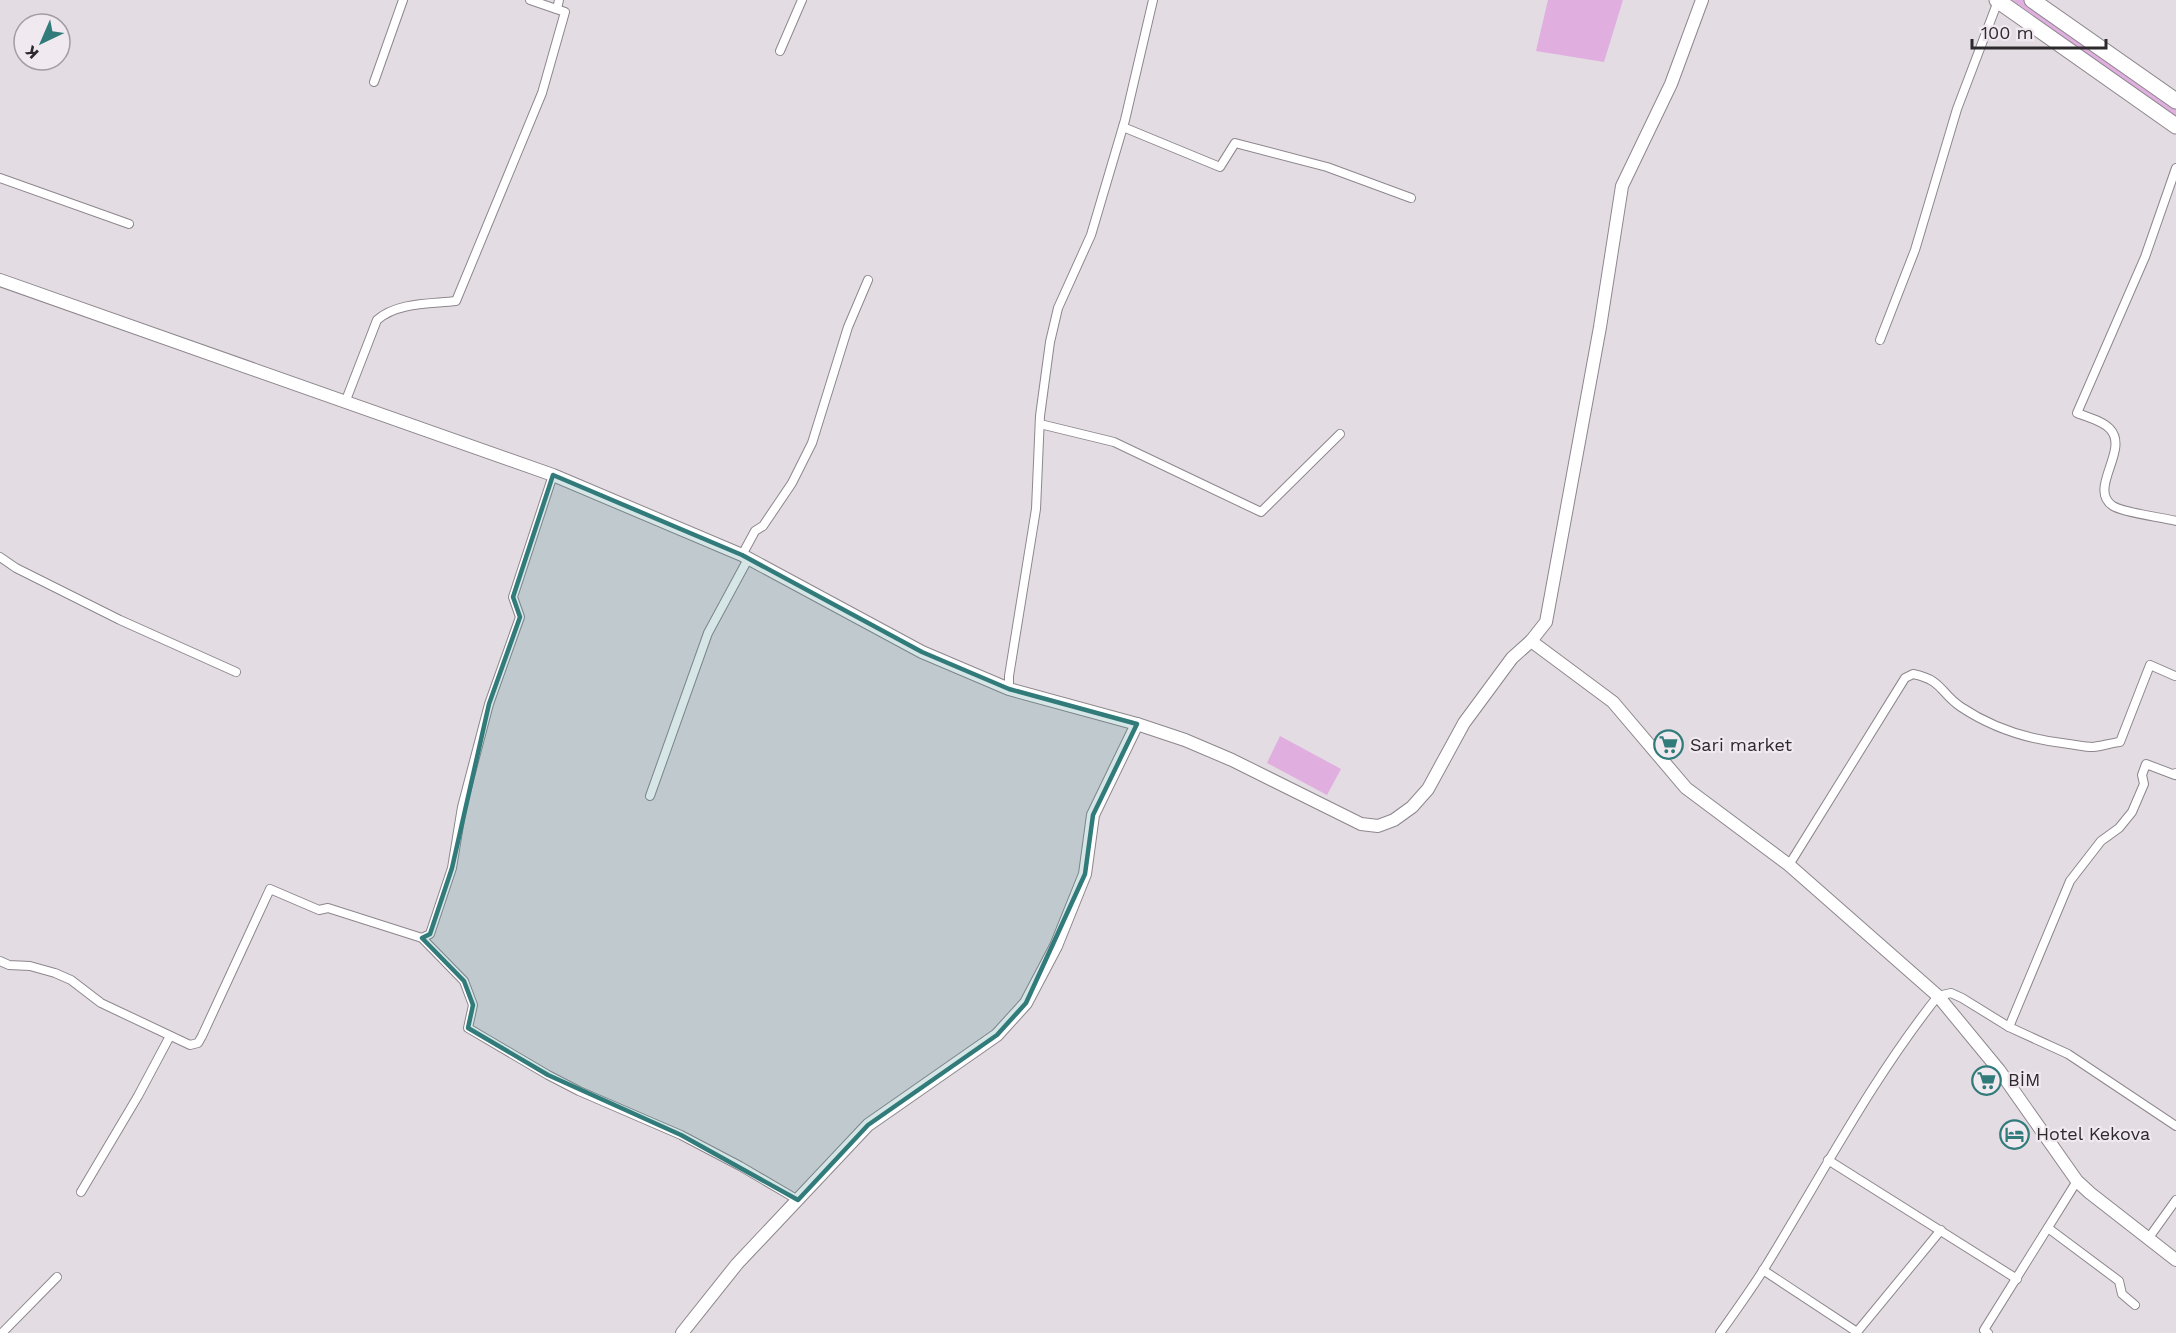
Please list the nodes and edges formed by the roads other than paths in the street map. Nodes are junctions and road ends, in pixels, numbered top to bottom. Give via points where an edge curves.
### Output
1 (403, 0) edge
2 (530, 0) edge
3 (801, 0) edge
4 (1153, 0) edge
5 (1702, 0) edge
6 (1997, 0) edge
7 (2032, 0) edge
8 (558, 4) edge
9 (780, 51) dead end
10 (374, 82) dead end
11 (2176, 101) edge
12 (2176, 126) edge
13 (1123, 127) junction
14 (2176, 168) edge
15 (0, 178) edge
16 (1411, 198) dead end
17 (129, 224) dead end
18 (0, 280) edge
19 (868, 280) dead end
20 (1880, 340) dead end
21 (346, 400) junction
22 (1040, 424) junction
23 (1340, 434) dead end
24 (553, 475) junction
25 (2176, 521) edge
26 (0, 556) edge
27 (745, 557) junction
28 (1531, 641) junction
29 (236, 672) dead end
30 (2175, 676) edge
31 (1009, 688) junction
32 (1137, 724) junction
33 (2176, 773) edge
34 (650, 796) dead end
35 (1789, 865) junction
36 (422, 938) junction
37 (0, 961) edge
38 (1938, 996) junction
39 (2009, 1027) junction
40 (170, 1036) junction
41 (2176, 1126) edge
42 (1828, 1160) junction
43 (2077, 1181) junction
44 (81, 1192) dead end
45 (798, 1200) junction
46 (2176, 1200) edge
47 (2048, 1228) junction
48 (1941, 1230) junction
49 (2148, 1239) junction
50 (2176, 1260) edge
51 (1763, 1270) junction
52 (57, 1277) dead end
53 (2018, 1279) junction
54 (2135, 1305) dead end
55 (1985, 1332) edge
56 (2, 1333) edge
57 (682, 1333) edge
58 (1720, 1333) edge

1 - 10 street
2 - 8 street
3 - 9 street
4 - 13 street
5 - 28 street via 1671,84 1622,186 1546,622
6 - 12 highway
6 - 20 street via 1957,109 1915,249
7 - 11 highway
8 - 21 street via 565,12 542,93 456,301 410,306 386,312 377,320
13 - 16 street via 1220,167 1235,144 1327,167
13 - 22 street via 1091,235 1058,308
14 - 25 street via 2145,256 2077,413 2108,426 2114,434 2116,445 2103,493 2106,501 2115,507
15 - 17 street
18 - 21 street
19 - 27 street via 848,327 812,443 792,483 763,526 755,531
21 - 24 street
22 - 23 street via 1114,441 1261,512
22 - 31 street via 1036,509
24 - 27 street
24 - 36 street via 513,597 520,617 489,704 462,807 452,868 430,934
26 - 29 street via 16,568 110,615
27 - 31 street via 922,652
27 - 34 street via 708,633
28 - 32 street via 1512,658 1464,723 1428,789 1412,807 1378,826 1361,824 1232,760
28 - 35 street via 1613,702 1686,788
30 - 35 street via 2150,665 2120,742 2091,747 2041,742 2000,728 1958,705 1933,680 1913,674 1905,678
31 - 32 street
32 - 45 street via 1093,815 1085,874 1056,946 1026,1003 997,1035 868,1125
33 - 39 street via 2146,764 2144,784 2132,812 2070,881
35 - 38 street
36 - 40 street via 328,908 318,910 270,889 198,1043 190,1045
36 - 45 street via 464,981 473,1005 468,1028 548,1075 681,1136
37 - 40 street via 55,973 101,1003
38 - 39 street via 1951,993
38 - 42 street
38 - 43 street via 1999,1070
39 - 41 street via 2068,1054
40 - 44 street
42 - 48 street
42 - 51 street
43 - 47 street
43 - 49 street
45 - 57 street via 737,1264
46 - 49 street
47 - 53 street
47 - 54 street via 2119,1281 2122,1294
48 - 51 street via 1857,1332
48 - 53 street
49 - 50 street
51 - 58 street
52 - 56 street
53 - 55 street

